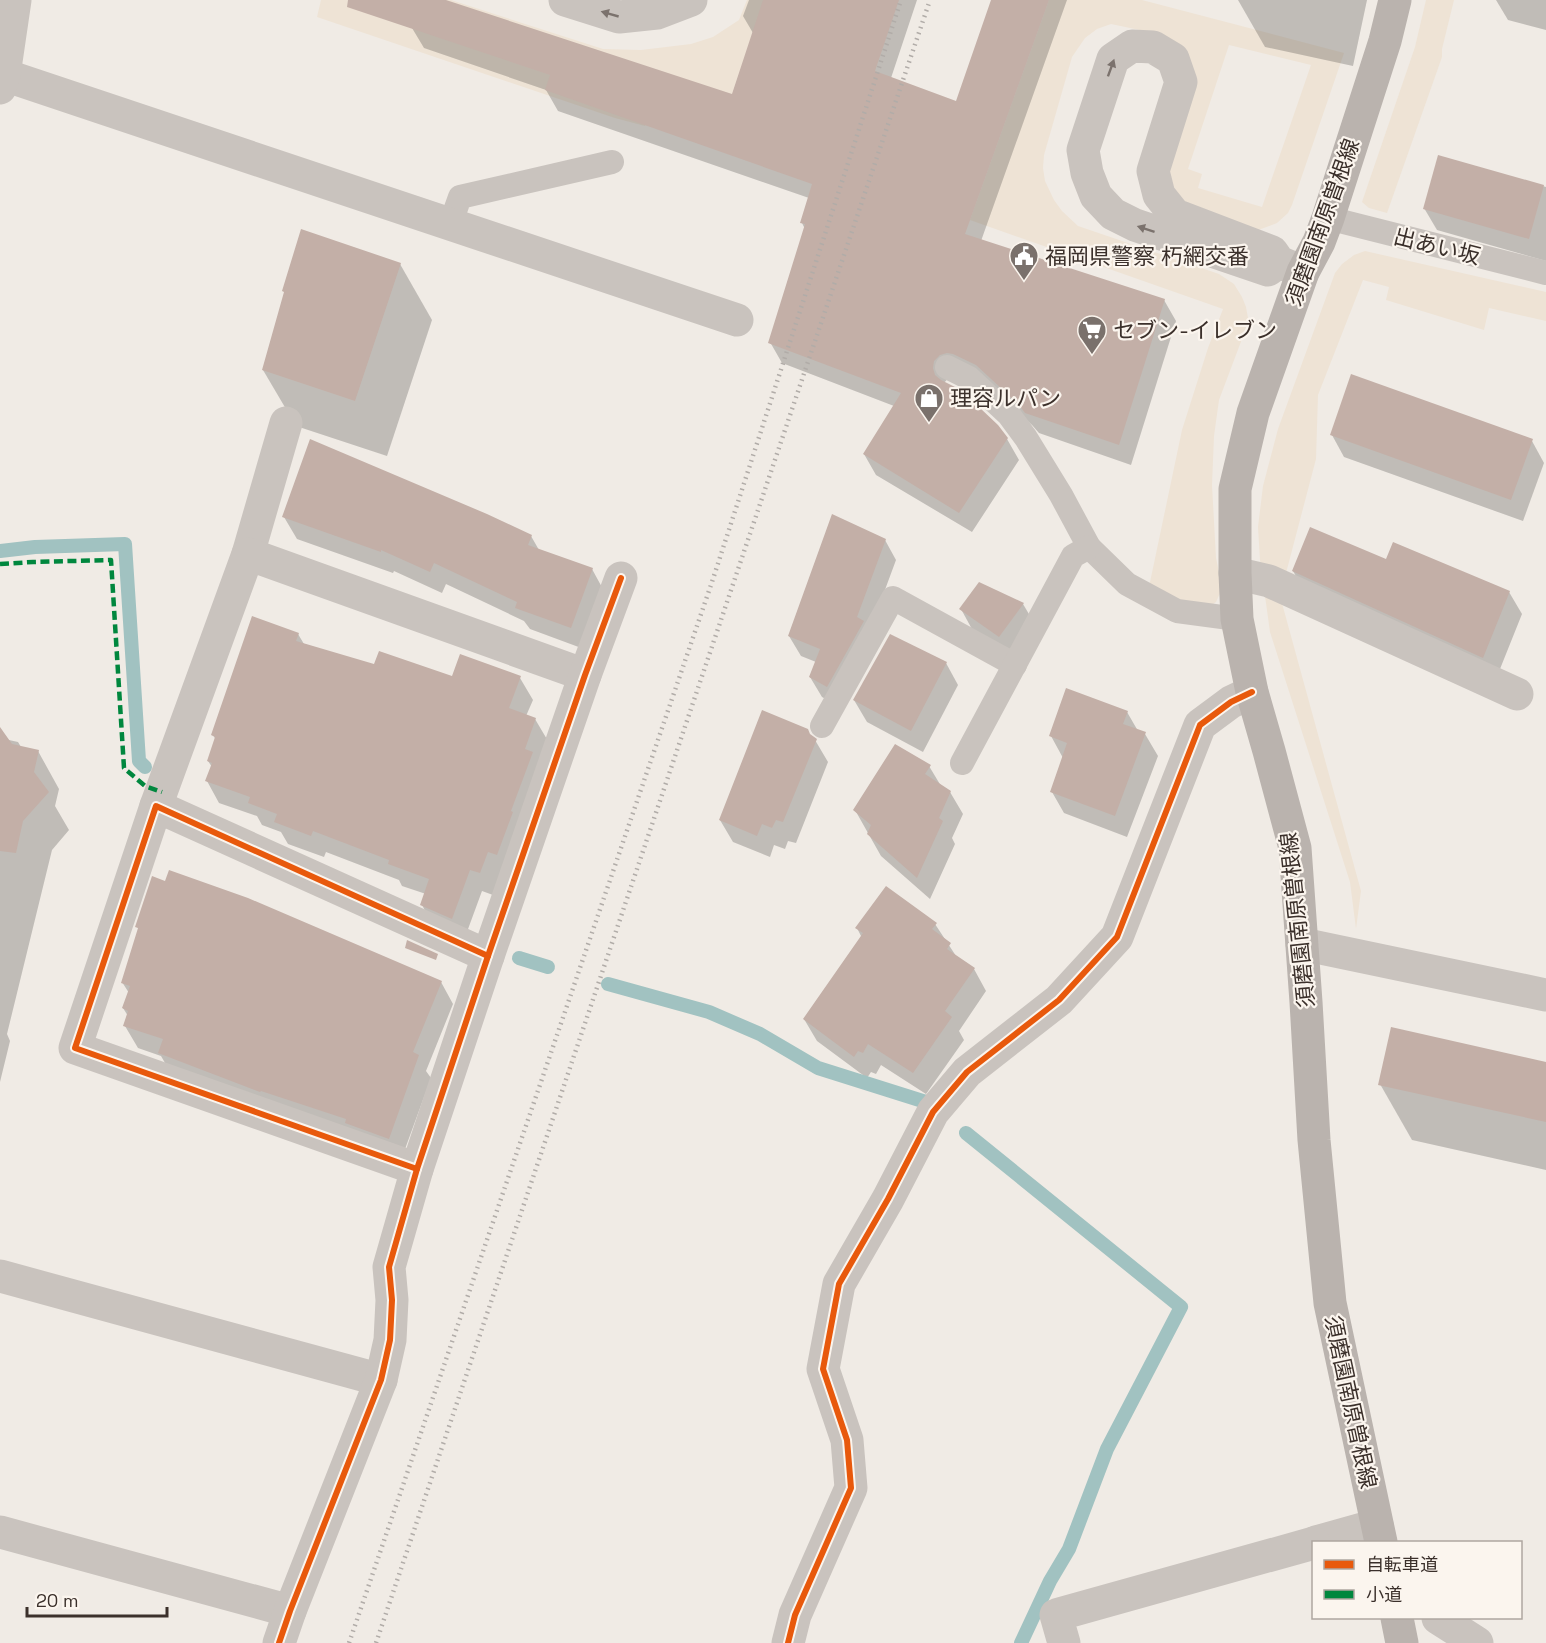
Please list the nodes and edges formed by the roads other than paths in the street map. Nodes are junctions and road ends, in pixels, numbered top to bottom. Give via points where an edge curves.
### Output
1 (565, 0) edge
2 (692, 0) edge
3 (1395, 0) edge
4 (9, 2) edge
5 (2, 82) edge
6 (612, 162) dead end
7 (1328, 218) junction
8 (450, 225) junction
9 (1291, 267) junction
10 (1546, 273) edge
11 (737, 320) dead end
12 (947, 367) dead end
13 (286, 423) dead end
14 (1089, 547) junction
15 (248, 554) junction
16 (1235, 573) junction
17 (621, 578) dead end
18 (1237, 619) junction
19 (1015, 665) junction
20 (585, 675) junction
21 (1252, 692) junction
22 (1517, 694) dead end
23 (822, 726) dead end
24 (962, 763) dead end
25 (156, 806) junction
26 (1302, 944) junction
27 (488, 956) junction
28 (1546, 995) edge
29 (417, 1169) junction
30 (0, 1276) edge
31 (381, 1380) junction
32 (0, 1532) edge
33 (1379, 1534) edge
34 (1329, 1541) edge
35 (1312, 1544) edge
36 (290, 1611) junction
37 (1397, 1619) edge
38 (1441, 1619) edge
39 (279, 1643) edge
40 (788, 1643) edge
41 (1064, 1643) edge
42 (1402, 1643) edge
43 (1477, 1643) edge

2 -> 1 street via 657,12 619,17
3 - 7 main road, 須磨園南原曽根線
4 - 5 street
5 - 8 street
6 - 8 lane via 460,197
7 - 9 main road, 須磨園南原曽根線 via 1319,242
7 - 10 lane, 出あい坂
8 - 11 street
9 -> 9 street via 1268,270 1135,225 1113,214 1096,196 1083,150 1113,59 1132,46 1153,47 1173,59 1181,82 1153,171 1159,195 1175,215 1272,252
9 - 16 main road, 須磨園南原曽根線 via 1234,489
12 - 14 lane via 969,378 1009,415 1061,495
13 - 15 street
14 - 18 lane via 1126,585 1178,611
14 - 19 lane via 1072,556
15 - 20 street
15 - 25 street
16 - 18 main road, 須磨園南原曽根線
16 - 22 street via 1269,581
17 - 20 street
18 - 21 main road, 須磨園南原曽根線
19 - 23 lane via 893,598
19 - 24 lane
20 - 27 street
21 - 26 main road, 須磨園南原曽根線 via 1295,848
21 - 40 street via 1200,725 1117,937 1059,1000 967,1072 933,1112 838,1284 823,1369 847,1440 851,1488 795,1615
25 - 27 street
25 - 29 street via 75,1048
26 - 28 street
26 - 33 main road, 須磨園南原曽根線 via 1314,1140 1330,1303
27 - 29 street
29 - 31 street via 389,1267 390,1340
30 - 31 street
31 - 36 street
32 - 36 street
33 - 34 street
35 - 41 street via 1056,1615
36 - 39 street
37 - 42 main road
38 - 43 street

